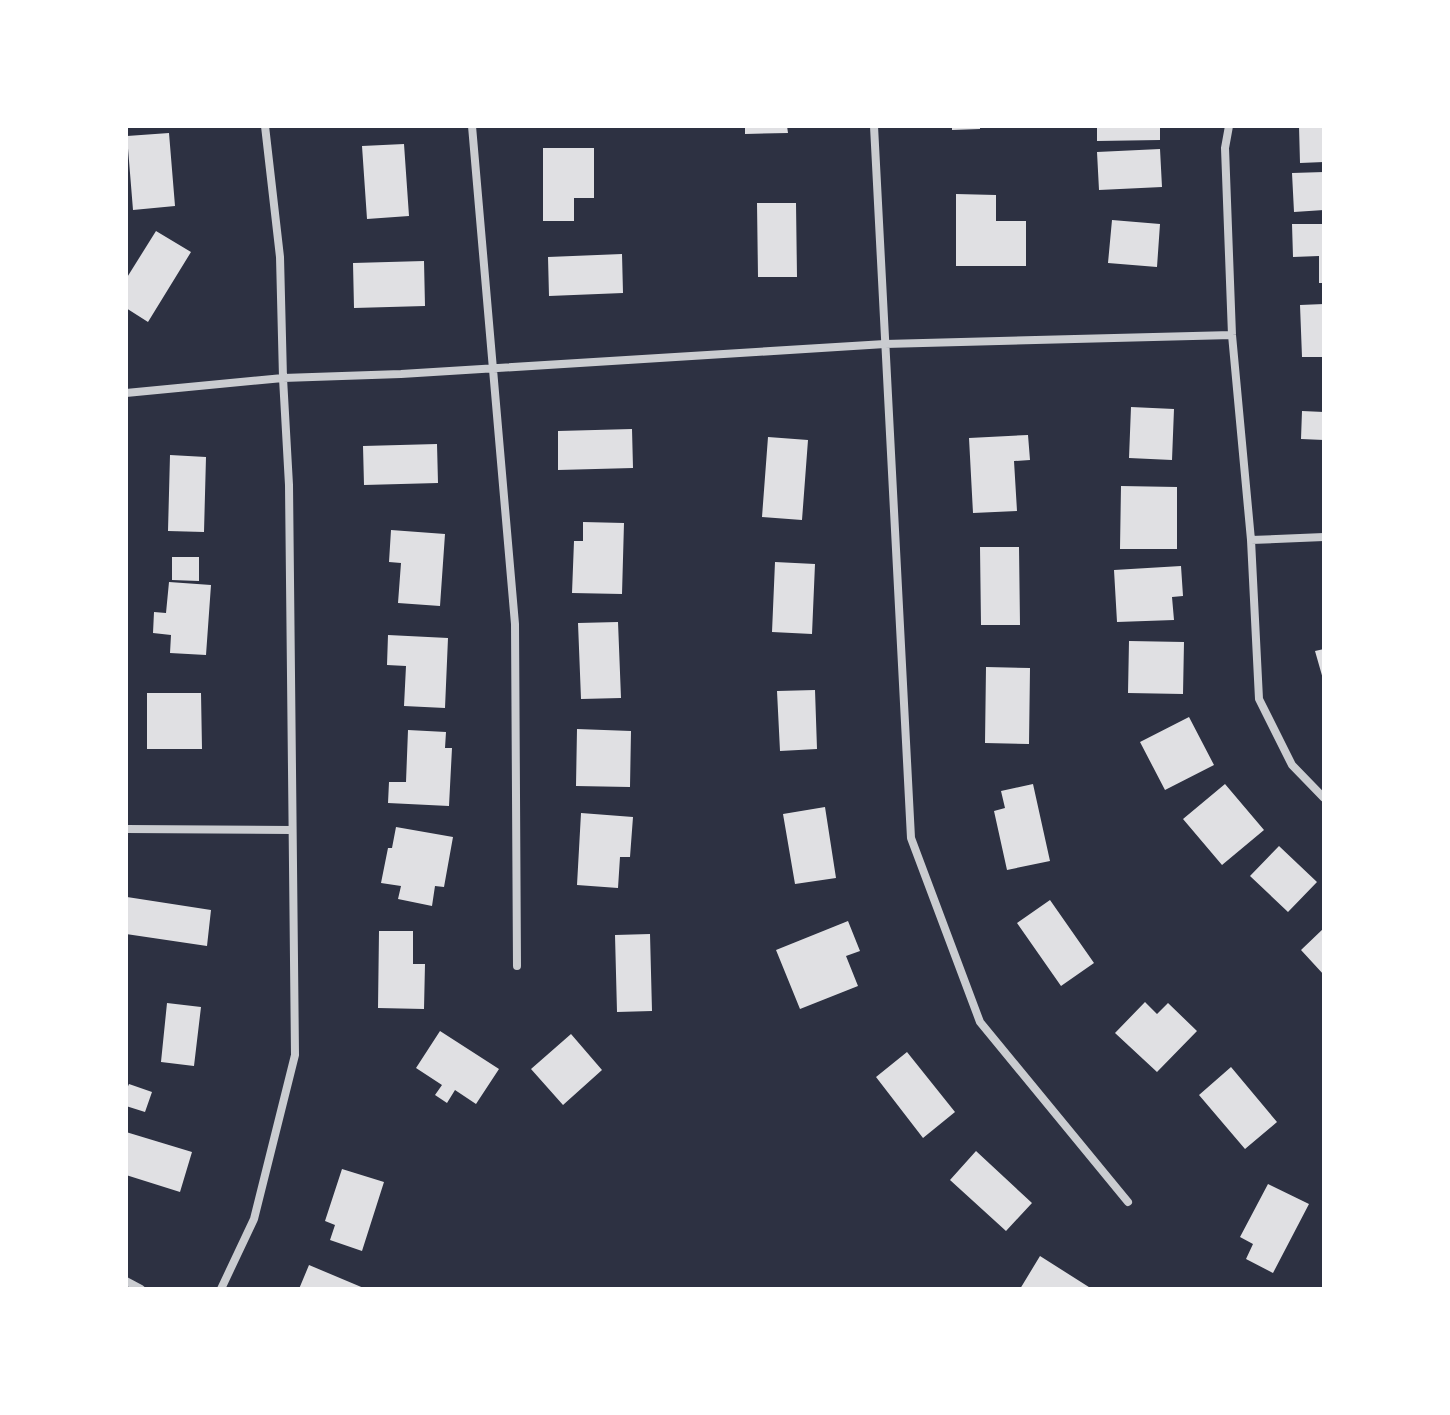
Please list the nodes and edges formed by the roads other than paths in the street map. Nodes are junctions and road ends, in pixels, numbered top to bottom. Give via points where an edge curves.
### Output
1 (265, 126) edge
2 (472, 126) edge
3 (874, 126) edge
4 (1229, 126) edge
5 (1232, 335) junction
6 (885, 344) junction
7 (492, 367) junction
8 (283, 378) junction
9 (126, 393) edge
10 (1324, 537) edge
11 (1251, 540) junction
12 (1324, 798) edge
13 (126, 829) edge
14 (292, 830) junction
15 (517, 966) dead end
16 (1128, 1202) dead end
17 (126, 1281) edge
18 (141, 1289) edge
19 (221, 1289) edge

1 - 8 street via 280,257
2 - 7 street
3 - 6 street
4 - 5 street via 1225,148
5 - 6 street
5 - 11 street
6 - 7 street
6 - 16 street via 911,838 980,1022
7 - 8 street
7 - 15 street via 515,624
8 - 9 street
8 - 14 street
10 - 11 street
11 - 12 street via 1259,699 1292,765
13 - 14 street
14 - 19 street via 295,1055 254,1219
17 - 18 street

